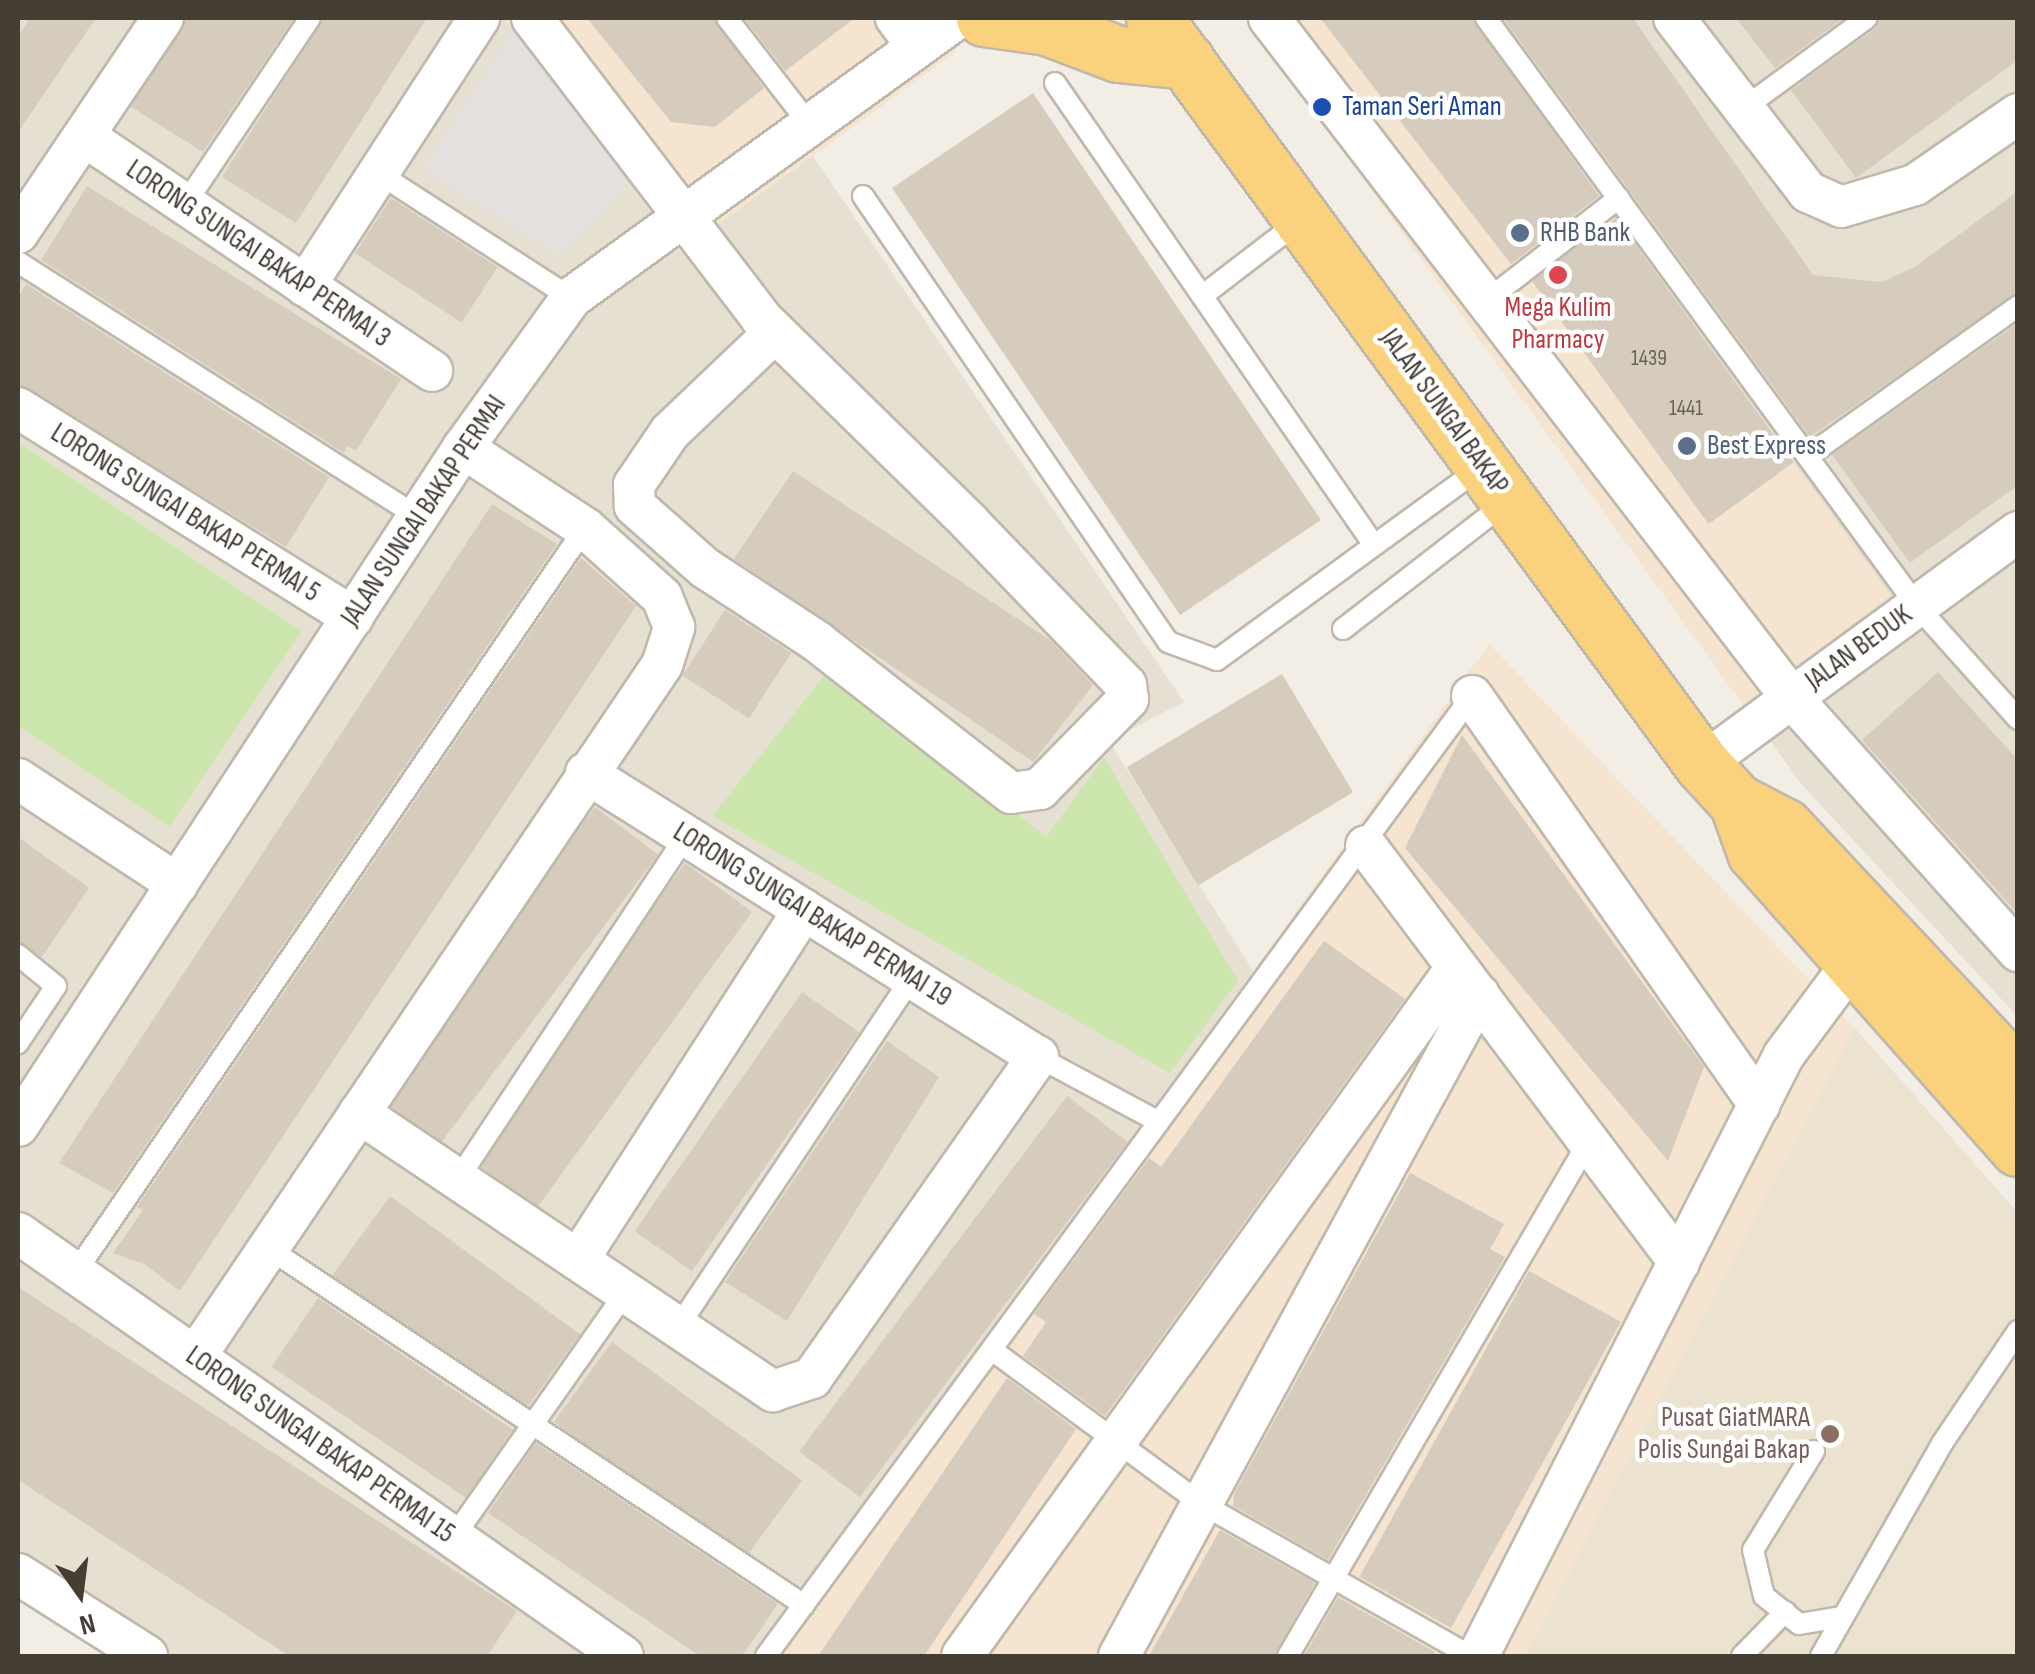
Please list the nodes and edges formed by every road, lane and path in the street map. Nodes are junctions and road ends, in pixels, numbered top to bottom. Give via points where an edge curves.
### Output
1 (163, 18) edge
2 (310, 18) edge
3 (479, 18) edge
4 (532, 18) edge
5 (727, 18) edge
6 (958, 18) edge
7 (984, 18) edge
8 (1154, 18) edge
9 (1486, 18) edge
10 (1674, 18) edge
11 (1867, 18) edge
12 (1274, 19) edge
13 (907, 32) edge
14 (1186, 61) junction
15 (1055, 84) dead end
16 (1744, 108) junction
17 (2018, 114) edge
18 (810, 125) junction
19 (84, 136) junction
20 (378, 172) junction
21 (863, 196) dead end
22 (1618, 198) junction
23 (184, 204) junction
24 (683, 217) junction
25 (1302, 219) junction
26 (18, 233) edge
27 (18, 262) edge
28 (305, 286) junction
29 (1202, 296) junction
30 (571, 298) junction
31 (1486, 301) junction
32 (2018, 306) edge
33 (775, 332) junction
34 (432, 371) dead end
35 (18, 408) edge
36 (463, 448) junction
37 (1808, 456) junction
38 (1496, 483) junction
39 (418, 517) junction
40 (585, 528) junction
41 (2018, 532) edge
42 (1374, 545) junction
43 (1917, 606) junction
44 (353, 617) junction
45 (1344, 630) dead end
46 (1472, 696) joint
47 (1791, 698) junction
48 (2018, 719) edge
49 (586, 774) junction
50 (18, 779) edge
51 (1720, 783) junction
52 (686, 836) junction
53 (1366, 846) junction
54 (178, 884) junction
55 (804, 909) junction
56 (2018, 950) edge
57 (18, 954) edge
58 (1853, 962) junction
59 (912, 978) junction
60 (1468, 981) junction
61 (18, 1043) edge
62 (1038, 1056) junction
63 (2018, 1076) edge
64 (1759, 1105) junction
65 (359, 1113) junction
66 (1159, 1122) junction
67 (18, 1126) edge
68 (1589, 1141) junction
69 (2018, 1148) edge
70 (458, 1179) junction
71 (18, 1233) edge
72 (268, 1248) junction
73 (578, 1260) junction
74 (1679, 1262) junction
75 (75, 1273) junction
76 (626, 1292) junction
77 (678, 1327) junction
78 (2018, 1331) edge
79 (992, 1350) junction
80 (195, 1357) junction
81 (534, 1422) junction
82 (1117, 1442) junction
83 (1814, 1451) dead end
84 (1202, 1504) junction
85 (453, 1538) junction
86 (18, 1574) edge
87 (1332, 1577) junction
88 (804, 1605) junction
89 (1786, 1612) junction
90 (1842, 1618) junction
91 (597, 1649) edge
92 (147, 1656) edge
93 (766, 1656) edge
94 (962, 1656) edge
95 (1119, 1656) edge
96 (1288, 1656) edge
97 (1475, 1656) edge
98 (1742, 1656) edge
99 (1821, 1656) edge

1 - 19 street
2 - 23 lane
3 - 20 street
4 - 24 street
5 - 18 lane
6 - 13 street, JALAN SUNGAI BAKAP PERMAI
7 - 14 highway via 1048,27 1118,54
8 - 14 highway, JALAN SUNGAI BAKAP
9 - 22 lane
10 - 16 street
11 - 16 lane
12 - 31 street
13 - 18 street, JALAN SUNGAI BAKAP PERMAI
14 - 25 highway, JALAN SUNGAI BAKAP
15 - 29 lane
16 - 17 street via 1808,192 1840,207 1915,184
18 - 24 street, JALAN SUNGAI BAKAP PERMAI
19 - 23 street, LORONG SUNGAI BAKAP PERMAI 3
19 - 26 street
20 - 28 street
20 - 30 lane
21 - 42 lane via 1168,642 1217,660
22 - 31 lane
22 - 37 lane
23 - 28 street, LORONG SUNGAI BAKAP PERMAI 3
24 - 30 street, JALAN SUNGAI BAKAP PERMAI
24 - 33 street
25 - 29 lane
25 - 38 highway, JALAN SUNGAI BAKAP
27 - 39 lane
28 - 34 street, LORONG SUNGAI BAKAP PERMAI 3
29 - 42 lane
30 - 36 street, JALAN SUNGAI BAKAP PERMAI
31 - 47 street
32 - 37 lane
33 - 33 street via 1126,685 1128,700 1040,789 1010,792 818,642 704,568 635,506 634,485 670,432
35 - 44 street, LORONG SUNGAI BAKAP PERMAI 5
36 - 39 street, JALAN SUNGAI BAKAP PERMAI
36 - 40 street
37 - 43 lane
38 - 42 lane
38 - 45 lane
38 - 51 highway, JALAN SUNGAI BAKAP
39 - 44 street, JALAN SUNGAI BAKAP PERMAI
40 - 49 street via 662,597 674,627 662,665
40 - 75 lane
41 - 43 street, JALAN BEDUK
43 - 47 street, JALAN BEDUK
43 - 48 lane
44 - 54 street, JALAN SUNGAI BAKAP PERMAI
46 - 53 lane
46 - 64 street
47 - 51 street, JALAN BEDUK
47 - 56 street
49 - 52 street, LORONG SUNGAI BAKAP PERMAI 19
49 - 65 street
50 - 54 street
51 - 58 highway, JALAN SUNGAI BAKAP via 1755,852
51 - 63 highway, JALAN SUNGAI BAKAP via 1785,827
52 - 55 street, LORONG SUNGAI BAKAP PERMAI 19
52 - 70 lane
53 - 60 street
53 - 66 lane
54 - 67 street, JALAN SUNGAI BAKAP PERMAI
55 - 59 street, LORONG SUNGAI BAKAP PERMAI 19
55 - 73 street
57 - 61 lane via 56,986
58 - 64 street via 1784,1055
58 - 69 highway, JALAN SUNGAI BAKAP
59 - 62 street, LORONG SUNGAI BAKAP PERMAI 19
59 - 77 lane
60 - 68 street
60 - 82 street
60 - 84 street
62 - 66 lane
62 - 77 street via 812,1378 773,1391
64 - 74 street
65 - 70 street
65 - 72 street
66 - 79 lane
68 - 74 street
68 - 87 lane
70 - 73 street
71 - 75 street, LORONG SUNGAI BAKAP PERMAI 15
72 - 80 street
72 - 81 lane
73 - 76 street
74 - 97 street
75 - 80 street, LORONG SUNGAI BAKAP PERMAI 15
76 - 77 street
76 - 81 lane
78 - 90 lane via 1943,1442
79 - 82 lane
79 - 88 lane
80 - 85 street, LORONG SUNGAI BAKAP PERMAI 15
81 - 85 lane
81 - 88 lane
82 - 84 lane
82 - 94 street
83 - 89 lane via 1753,1550 1764,1596
84 - 87 lane
84 - 95 street
85 - 91 street, LORONG SUNGAI BAKAP PERMAI 15
86 - 92 street
87 - 96 lane
87 - 97 lane
88 - 93 lane
89 - 90 lane via 1799,1624
89 - 98 lane
90 - 99 lane

